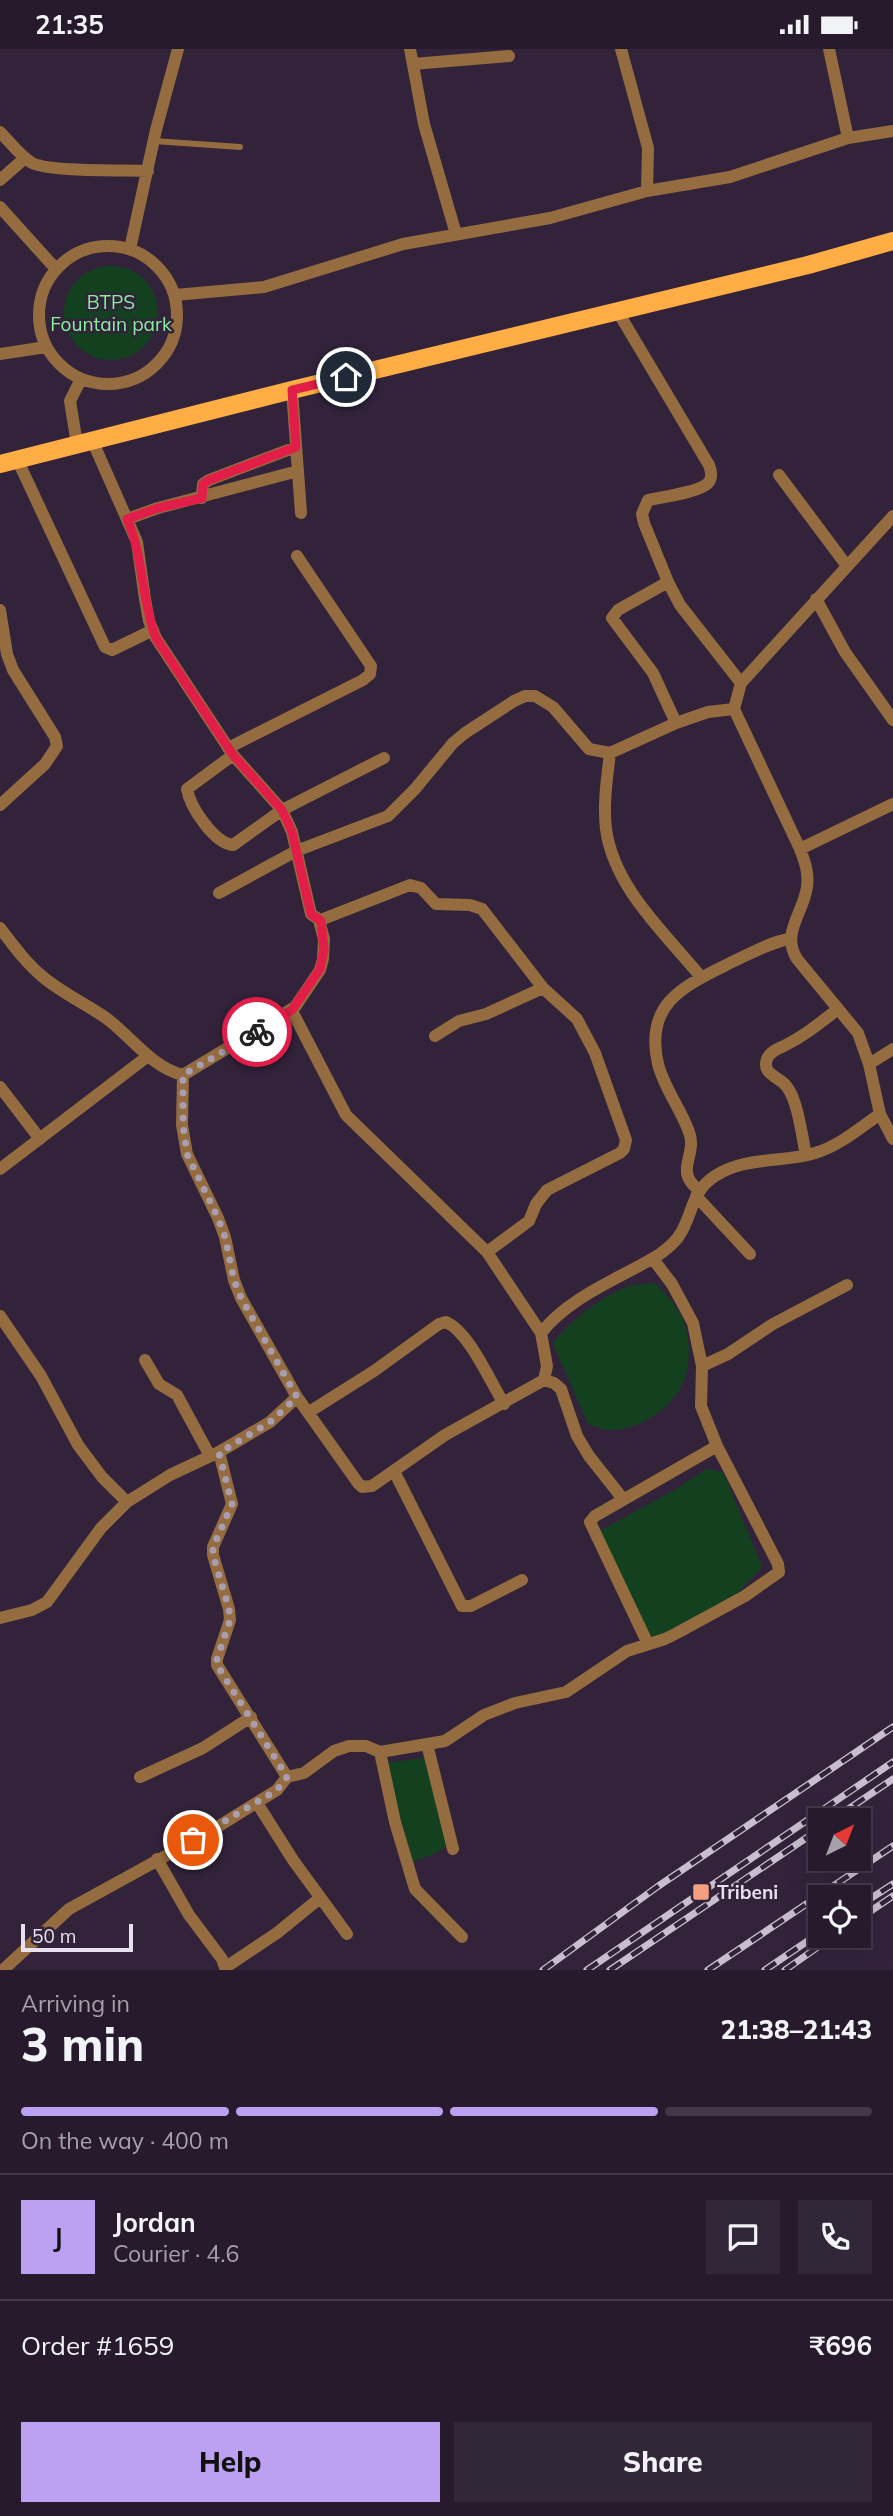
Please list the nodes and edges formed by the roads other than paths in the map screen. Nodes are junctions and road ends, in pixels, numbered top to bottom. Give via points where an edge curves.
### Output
1 (178, 49) edge
2 (410, 49) edge
3 (621, 49) edge
4 (829, 49) edge
5 (509, 56) dead end
6 (413, 64) junction
7 (893, 131) edge
8 (0, 132) edge
9 (848, 138) junction
10 (154, 141) junction
11 (240, 147) dead end
12 (25, 158) junction
13 (148, 171) junction
14 (0, 180) edge
15 (647, 191) junction
16 (0, 207) edge
17 (456, 235) junction
18 (893, 241) edge
19 (130, 249) junction
20 (55, 268) junction
21 (175, 295) junction
22 (618, 312) junction
23 (46, 347) junction
24 (0, 354) edge
25 (81, 379) junction
26 (292, 390) junction
27 (85, 442) junction
28 (296, 447) junction
29 (8, 461) edge
30 (298, 471) junction
31 (779, 475) dead end
32 (202, 498) junction
33 (301, 513) dead end
34 (893, 516) edge
35 (127, 519) junction
36 (297, 556) dead end
37 (847, 566) junction
38 (668, 582) junction
39 (817, 599) junction
40 (0, 610) edge
41 (153, 630) junction
42 (741, 683) junction
43 (734, 709) junction
44 (893, 720) edge
45 (676, 723) junction
46 (230, 751) junction
47 (610, 753) junction
48 (384, 758) dead end
49 (0, 804) edge
50 (893, 804) edge
51 (282, 810) junction
52 (800, 849) junction
53 (296, 851) junction
54 (219, 893) dead end
55 (321, 921) junction
56 (0, 928) edge
57 (789, 939) junction
58 (701, 977) junction
59 (543, 988) junction
60 (838, 1009) junction
61 (292, 1010) junction
62 (435, 1036) dead end
63 (893, 1049) edge
64 (148, 1056) junction
65 (869, 1064) junction
66 (183, 1075) junction
67 (0, 1087) edge
68 (880, 1114) junction
69 (40, 1139) junction
70 (893, 1139) edge
71 (806, 1155) junction
72 (1, 1168) edge
73 (697, 1193) junction
74 (487, 1252) junction
75 (750, 1254) dead end
76 (653, 1259) junction
77 (847, 1285) dead end
78 (0, 1316) edge
79 (541, 1333) junction
80 (145, 1360) dead end
81 (702, 1366) junction
82 (544, 1380) junction
83 (297, 1397) junction
84 (504, 1404) junction
85 (309, 1412) junction
86 (717, 1446) junction
87 (215, 1454) junction
88 (394, 1471) junction
89 (623, 1499) junction
90 (127, 1502) junction
91 (522, 1580) dead end
92 (0, 1619) edge
93 (648, 1644) junction
94 (251, 1717) junction
95 (427, 1744) junction
96 (380, 1752) junction
97 (140, 1777) dead end
98 (287, 1777) junction
99 (257, 1803) junction
100 (453, 1849) dead end
101 (157, 1859) junction
102 (320, 1898) junction
103 (347, 1934) dead end
104 (462, 1937) dead end
105 (226, 1969) edge
106 (4, 1970) edge

1 - 10 street
2 - 6 street
3 - 15 street via 648,148
4 - 9 street
5 - 6 street
6 - 17 street via 424,124
7 - 9 street
8 - 12 street
9 - 15 street via 730,177
10 - 11 lane
10 - 13 street
12 - 13 street via 46,166
12 - 14 street
13 - 19 street
15 - 17 street via 550,218
16 - 20 street
17 - 21 street via 403,244 264,287
18 - 22 main road
19 - 20 street via 89,247
19 - 21 street via 150,259
20 - 23 street via 38,306
21 - 25 street via 178,317 173,339 162,359 146,374 125,383
22 - 26 main road
22 - 38 street via 712,473 701,488 648,500 644,506 644,523
23 - 24 street
23 - 25 street via 61,366
25 - 27 street via 69,401
26 - 27 main road
26 - 28 street
27 - 29 main road
27 - 35 street
28 - 30 street
28 - 32 street via 209,480 203,484
29 - 41 street via 105,647 112,650
30 - 32 street
30 - 33 street
31 - 37 street
32 - 35 street
34 - 37 street
35 - 41 street via 137,542
36 - 46 street via 371,666 370,674
37 - 39 street
38 - 42 street via 693,623
38 - 45 street via 612,618 653,673
39 - 42 street
39 - 44 street via 845,652
40 - 49 street via 13,670 57,746 45,764
41 - 46 street
42 - 43 street
43 - 45 street
43 - 52 street
45 - 47 street
46 - 51 street
46 - 51 street via 187,789 194,808 219,841 233,845
47 - 53 street via 589,749 553,707 535,696 525,696 453,743 388,815
47 - 58 street via 605,812 614,860 627,887
48 - 51 street
50 - 52 street
51 - 53 street
52 - 57 street via 808,884
53 - 54 street
53 - 55 street via 311,914
55 - 59 street via 400,887 416,885 436,904 482,909
55 - 61 street via 320,969
56 - 64 street via 27,963 107,1019
57 - 58 street
57 - 60 street via 797,959
58 - 73 street via 668,1000 656,1032 662,1075 691,1136 687,1178
59 - 62 street via 486,1014 458,1021
59 - 74 street via 568,1009 595,1053 626,1144 620,1153 547,1190 529,1221
60 - 65 street via 858,1033
60 - 71 street via 767,1058 768,1072 792,1096
61 - 66 street
61 - 74 street via 346,1115
63 - 65 street
64 - 66 street
64 - 69 street
65 - 68 street
66 - 83 street via 187,1154 218,1218 241,1298
67 - 69 street
68 - 70 street
68 - 71 street via 832,1146
69 - 72 street
71 - 73 street via 735,1167
73 - 75 street
73 - 76 street via 678,1237
74 - 79 street
76 - 79 street via 569,1306
76 - 81 street via 693,1323
77 - 81 street
78 - 90 street via 41,1375 78,1445
79 - 82 street via 547,1366
80 - 87 street via 159,1384 177,1395
81 - 86 street via 701,1406
82 - 84 street
82 - 89 street via 561,1389 583,1446
83 - 85 street
83 - 87 street via 270,1422
84 - 85 street via 466,1340 446,1322
84 - 88 street via 445,1435
85 - 88 street via 362,1487 372,1486
86 - 89 street
86 - 93 street via 779,1573 688,1627
87 - 90 street
87 - 94 street via 232,1504 213,1547 230,1620 217,1665
88 - 91 street via 462,1606 471,1606
89 - 93 street via 590,1522
90 - 92 street via 94,1537 52,1597 32,1610
93 - 95 street via 627,1651 566,1692 515,1703 484,1715 451,1739
94 - 97 street via 203,1748
94 - 98 street
95 - 96 street
95 - 100 street
96 - 98 street via 366,1746 340,1748 304,1773
96 - 104 street via 415,1889
98 - 99 street via 281,1787
99 - 101 street
99 - 102 street
101 - 105 street
101 - 106 street via 69,1909
102 - 103 street
102 - 105 street

